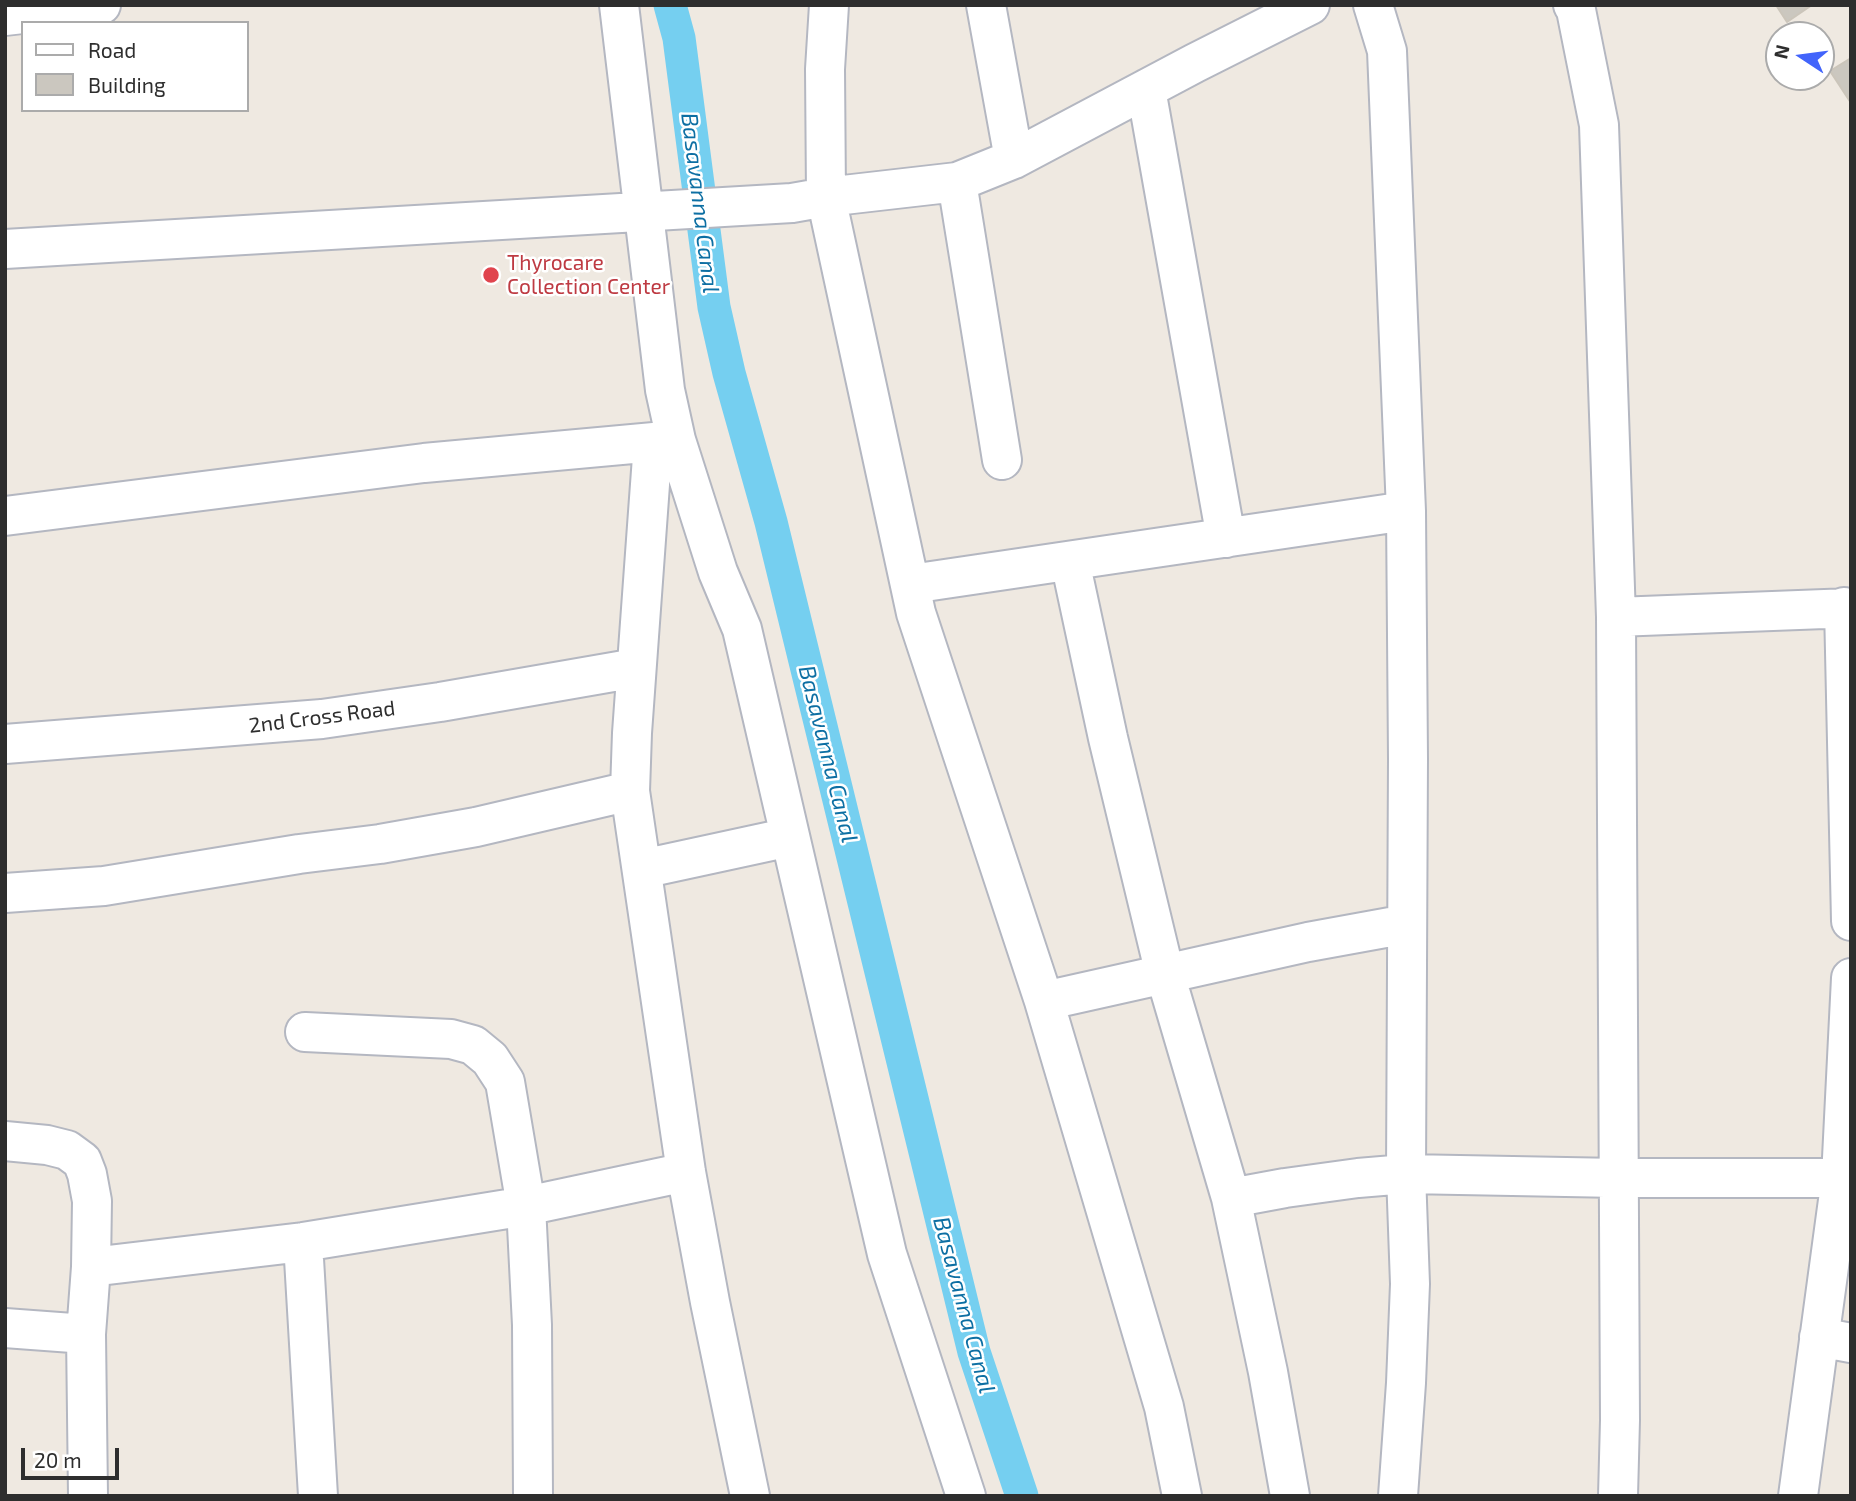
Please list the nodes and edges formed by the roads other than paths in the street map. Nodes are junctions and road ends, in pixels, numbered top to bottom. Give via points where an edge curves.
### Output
1 (101, 5) edge
2 (619, 5) edge
3 (829, 5) edge
4 (986, 5) edge
5 (1310, 5) edge
6 (1373, 5) edge
7 (1573, 5) edge
8 (5, 16) edge
9 (1146, 89) junction
10 (1014, 159) junction
11 (957, 182) junction
12 (809, 200) junction
13 (660, 212) junction
14 (5, 249) edge
15 (664, 442) junction
16 (1002, 460) dead end
17 (1406, 511) junction
18 (5, 516) edge
19 (1226, 538) junction
20 (1070, 561) junction
21 (911, 584) junction
22 (1847, 607) edge
23 (1616, 617) junction
24 (636, 668) junction
25 (5, 744) edge
26 (630, 791) junction
27 (790, 837) junction
28 (642, 869) junction
29 (5, 892) edge
30 (1851, 921) edge
31 (1407, 925) junction
32 (1165, 974) junction
33 (1851, 978) edge
34 (1044, 1001) junction
35 (306, 1032) dead end
36 (5, 1141) edge
37 (686, 1172) junction
38 (1406, 1174) junction
39 (1619, 1178) junction
40 (1846, 1178) edge
41 (1231, 1198) junction
42 (526, 1206) junction
43 (303, 1242) junction
44 (91, 1267) junction
45 (5, 1328) edge
46 (86, 1334) junction
47 (1835, 1340) edge
48 (962, 1495) edge
49 (88, 1496) edge
50 (318, 1496) edge
51 (533, 1496) edge
52 (750, 1496) edge
53 (1182, 1496) edge
54 (1290, 1496) edge
55 (1398, 1496) edge
56 (1618, 1496) edge
57 (1798, 1496) edge

1 - 8 street
2 - 13 street
3 - 12 street
4 - 10 street
5 - 9 street
6 - 17 street via 1387,51
7 - 23 street via 1598,125
9 - 10 street
9 - 19 street
10 - 11 street
11 - 12 street
11 - 16 street
12 - 13 street
12 - 21 street
13 - 14 street
13 - 15 street
15 - 18 street via 424,463
15 - 24 street
15 - 27 street via 741,629
17 - 19 street
17 - 31 street
19 - 20 street
20 - 21 street
20 - 32 street
21 - 34 street via 916,613
22 - 23 street
22 - 30 street
23 - 39 street
24 - 25 street, 2nd Cross Road via 322,719
24 - 26 street
26 - 28 street
26 - 29 street via 380,844 104,886
27 - 28 street
27 - 48 street via 887,1254
28 - 37 street
31 - 32 street
31 - 38 street
32 - 34 street
32 - 41 street
33 - 40 street
34 - 53 street via 1164,1408
35 - 42 street via 451,1039 473,1045 490,1059 505,1082
36 - 44 street via 67,1150 82,1161 92,1201
37 - 42 street
37 - 52 street
38 - 39 street
38 - 41 street
38 - 55 street via 1410,1284
39 - 40 street
39 - 56 street
40 - 47 street
41 - 54 street
42 - 43 street
42 - 51 street
43 - 44 street
43 - 50 street
44 - 46 street
45 - 46 street
46 - 49 street
47 - 57 street

